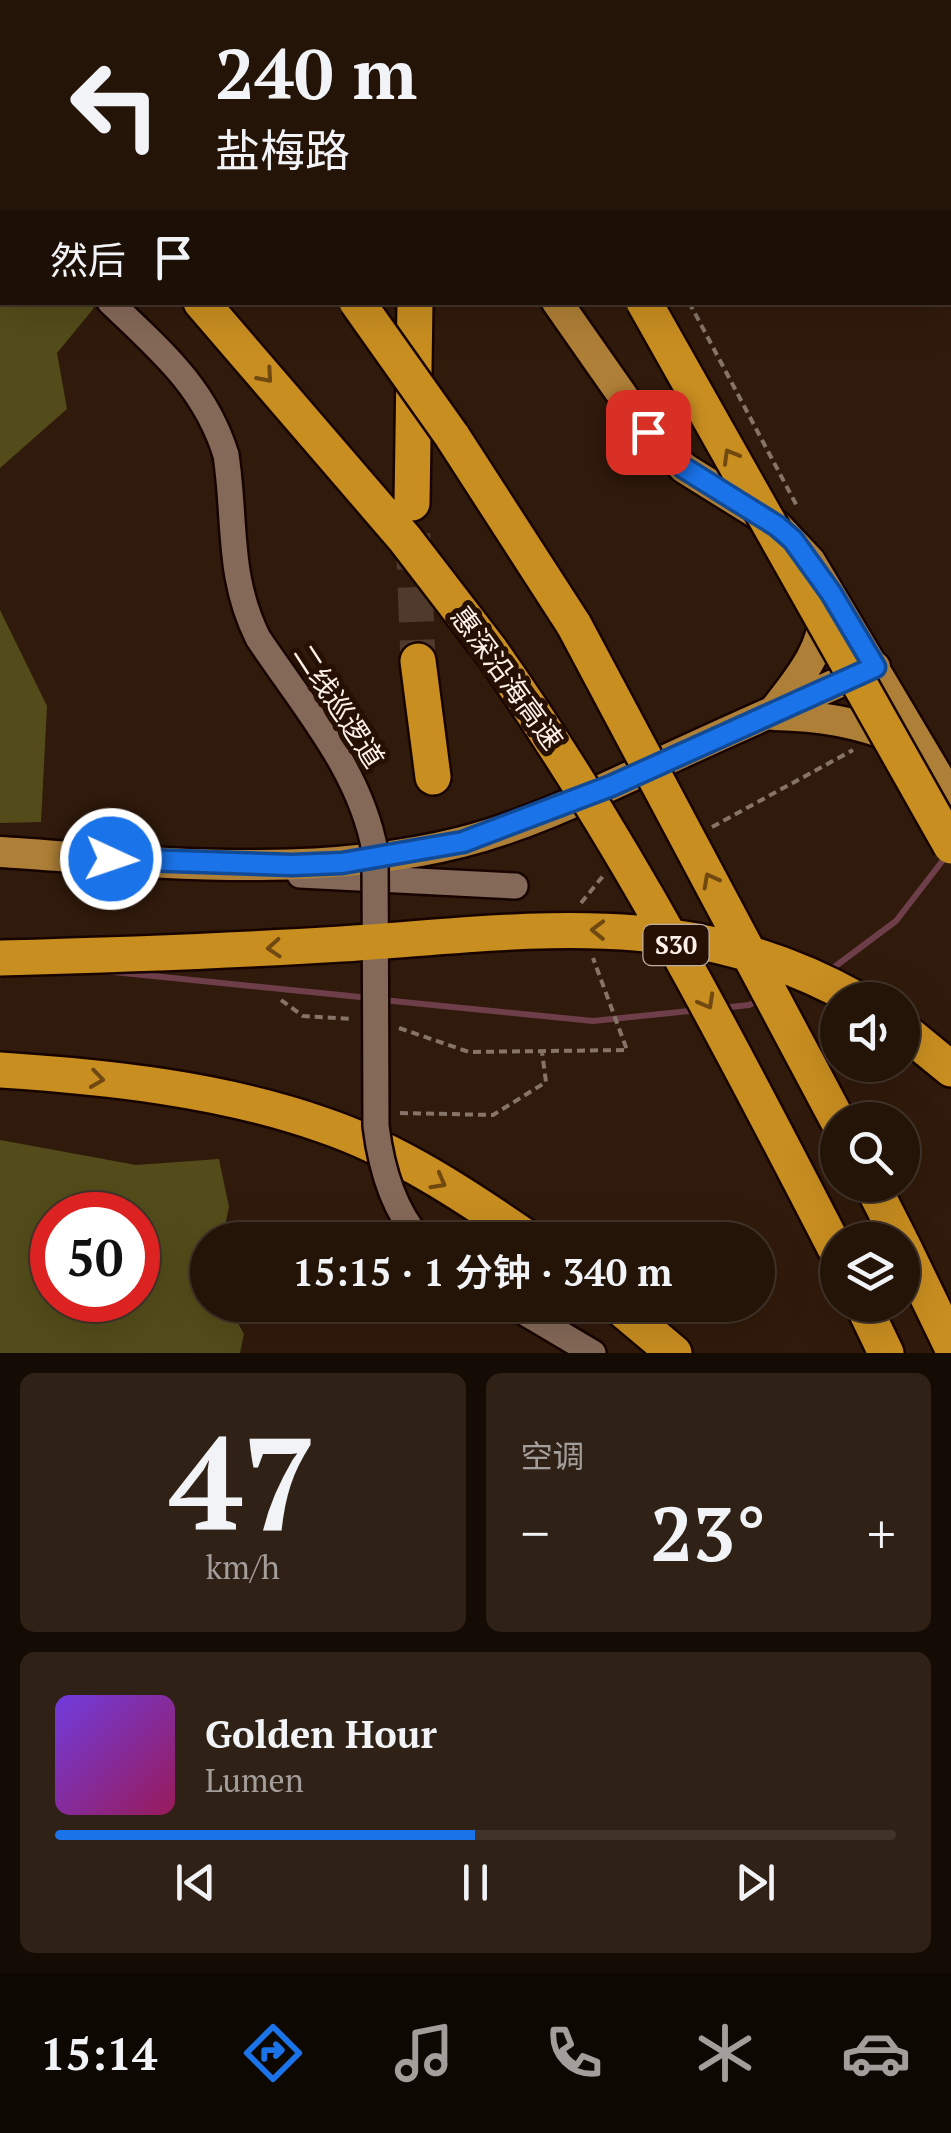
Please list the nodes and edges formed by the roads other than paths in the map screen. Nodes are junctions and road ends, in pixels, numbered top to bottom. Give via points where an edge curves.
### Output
1 (113, 305) edge
2 (205, 305) edge
3 (359, 305) edge
4 (415, 305) edge
5 (559, 305) edge
6 (646, 305) edge
7 (412, 503) tunnel mouth
8 (810, 561) junction
9 (418, 660) tunnel mouth
10 (875, 667) junction
11 (771, 714) junction
12 (433, 777) dead end
13 (944, 786) edge
14 (951, 846) edge
15 (0, 852) edge
16 (219, 863) junction
17 (515, 886) dead end
18 (0, 958) edge
19 (820, 982) edge
20 (920, 1044) edge
21 (951, 1069) edge
22 (0, 1070) edge
23 (828, 1102) edge
24 (408, 1222) edge
25 (502, 1222) edge
26 (821, 1222) edge
27 (920, 1280) edge
28 (541, 1322) edge
29 (637, 1322) edge
30 (871, 1322) edge
31 (951, 1344) edge
32 (593, 1353) edge
33 (674, 1353) edge
34 (886, 1353) edge

1 - 24 street, 二线巡逻道, bridge via 194,387 214,420 226,454 232,546 246,614 353,779 371,827 376,1126 380,1158
2 -> 26 highway, 惠深沿海高速 / S30, bridge via 367,494 491,651 577,776 710,1007
23 -> 3 highway, S30, bridge via 574,625
4 - 7 highway, bridge
5 - 8 main road via 648,432 684,468 777,526
14 -> 6 highway, bridge
8 - 10 main road
8 - 11 main road via 826,611 822,636
9 - 12 highway
10 - 11 main road
10 - 13 main road
11 - 13 main road via 836,718 902,740
11 - 16 main road via 611,786 463,842 342,863
15 - 16 main road
16 - 17 street via 282,873
19 -> 18 highway, bridge via 774,960 648,932 500,931
20 - 21 highway
22 -> 25 highway via 158,1087 325,1126
27 - 31 highway
28 - 32 street
29 - 33 highway
30 - 34 highway

